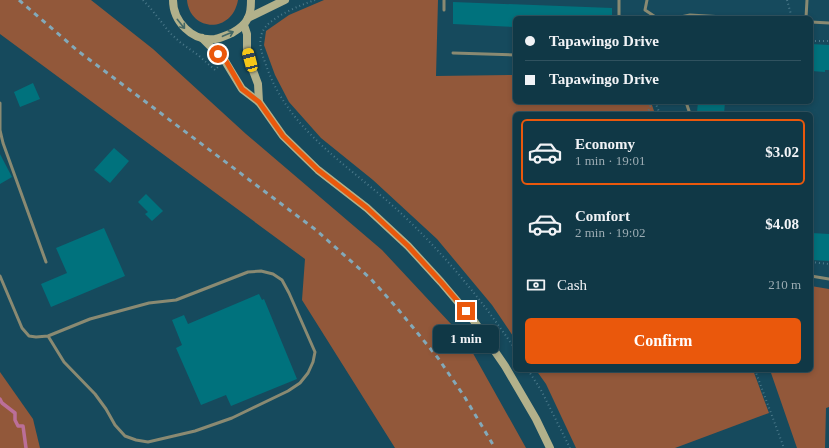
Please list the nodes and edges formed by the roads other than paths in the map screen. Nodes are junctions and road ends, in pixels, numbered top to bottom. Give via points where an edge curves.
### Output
1 (165, 0) edge
2 (251, 0) edge
3 (285, 0) edge
4 (444, 0) edge
5 (619, 0) edge
6 (647, 0) edge
7 (806, 0) edge
8 (173, 4) edge
9 (444, 10) dead end
10 (619, 16) edge
11 (654, 16) edge
12 (685, 16) edge
13 (707, 16) edge
14 (806, 16) edge
15 (246, 21) junction
16 (813, 22) edge
17 (829, 24) edge
18 (202, 38) junction
19 (453, 53) dead end
20 (513, 55) edge
21 (259, 102) junction
22 (0, 103) edge
23 (46, 262) dead end
24 (0, 276) edge
25 (813, 276) edge
26 (829, 279) edge
27 (48, 336) junction
28 (550, 448) edge

1 - 8 main road
2 - 15 main road
3 - 15 main road
4 - 9 lane
5 - 10 lane
6 - 11 lane via 645,10
7 - 14 lane
8 -> 18 main road via 183,27
12 - 13 lane
18 -> 15 main road via 214,39 225,36
15 - 21 main road via 247,52 258,84
16 - 17 lane
18 - 21 main road via 226,61 242,89
19 - 20 lane
21 - 28 main road via 283,136 318,170 367,208 408,246 474,321 505,366
22 - 23 lane via 0,130 3,143
24 - 27 lane via 22,328 29,336
25 - 26 lane
27 - 27 lane via 90,319 149,303 176,300 248,272 261,271 282,280 315,352 308,373 288,391 232,418 195,431 148,442 125,436 95,394 64,362

